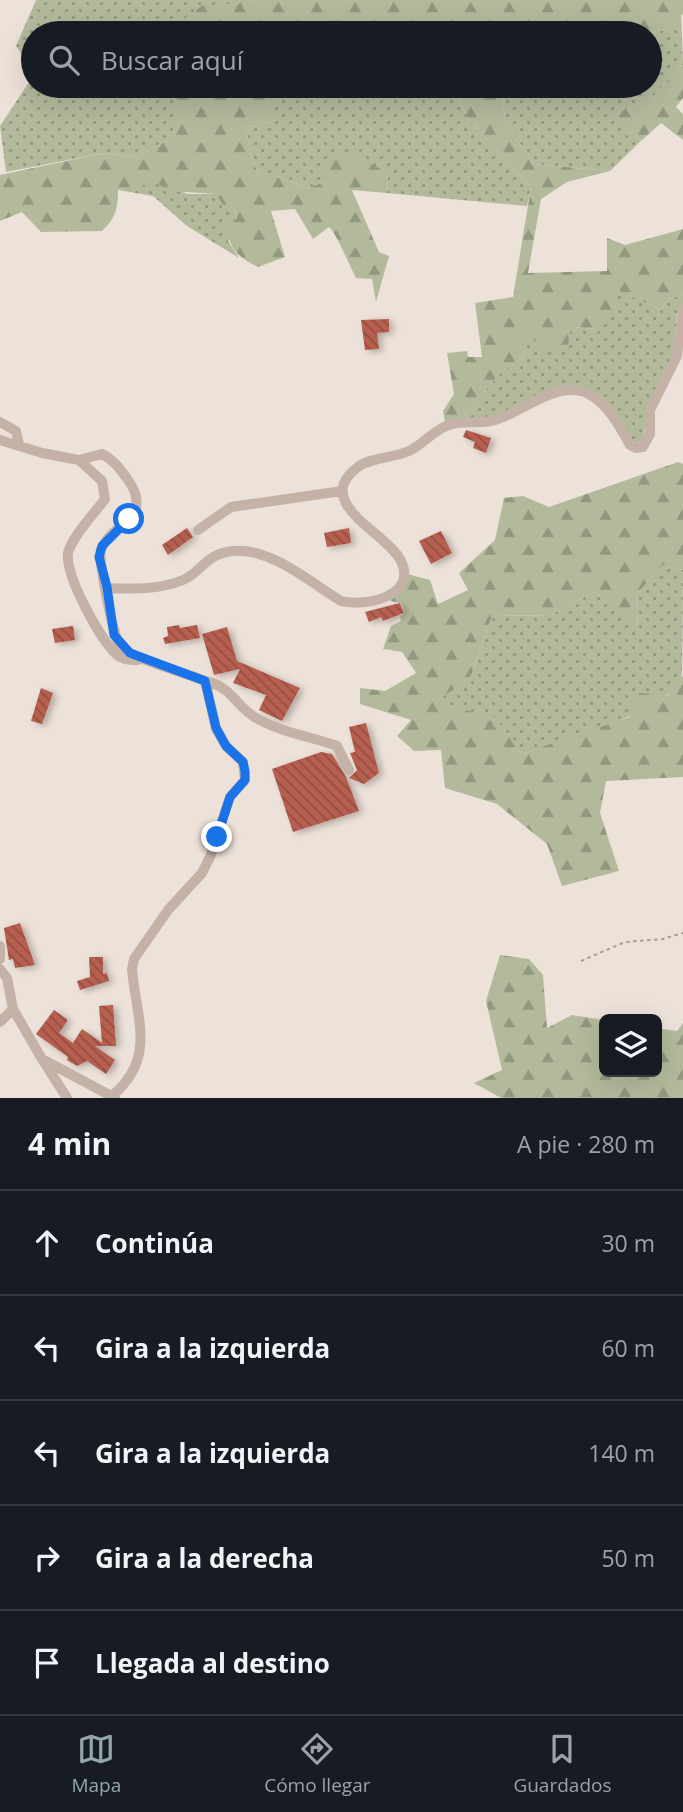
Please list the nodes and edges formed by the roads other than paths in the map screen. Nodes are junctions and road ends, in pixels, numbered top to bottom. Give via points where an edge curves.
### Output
1 (683, 309) edge
2 (0, 422) edge
3 (0, 440) edge
4 (19, 444) junction
5 (79, 460) junction
6 (342, 491) junction
7 (198, 530) dead end
8 (107, 587) junction
9 (146, 659) junction
10 (205, 681) junction
11 (349, 770) dead end
12 (0, 946) edge
13 (0, 959) edge
14 (0, 969) edge
15 (13, 1009) junction
16 (0, 1022) edge
17 (42, 1059) junction
18 (114, 1096) edge
19 (67, 1098) edge

1 - 6 street via 677,356 650,410 650,434 643,446 630,445 593,395 574,390 554,393 493,421 451,424 436,430 410,451 359,465
2 - 4 street via 16,431
3 - 4 street
4 - 5 street
5 - 8 street via 95,454 110,458 137,495 137,507 129,519 102,546 99,557
5 - 9 street via 102,481 105,499 70,548 69,564 85,610 116,654 124,659
6 - 7 street via 231,507
6 - 8 street via 352,514 402,562 398,587 387,598 356,605 341,601 261,555 243,551 208,559 183,580 142,589
8 - 9 street via 114,635 121,647
9 - 10 street
10 - 11 street via 233,694 254,718 295,736 337,746
10 - 18 street via 216,728 243,762 245,780 230,797 202,873 168,910 134,959 141,1058
12 - 13 street
14 - 15 street via 7,978
15 - 16 street
15 - 17 street
17 - 18 street
17 - 19 street

